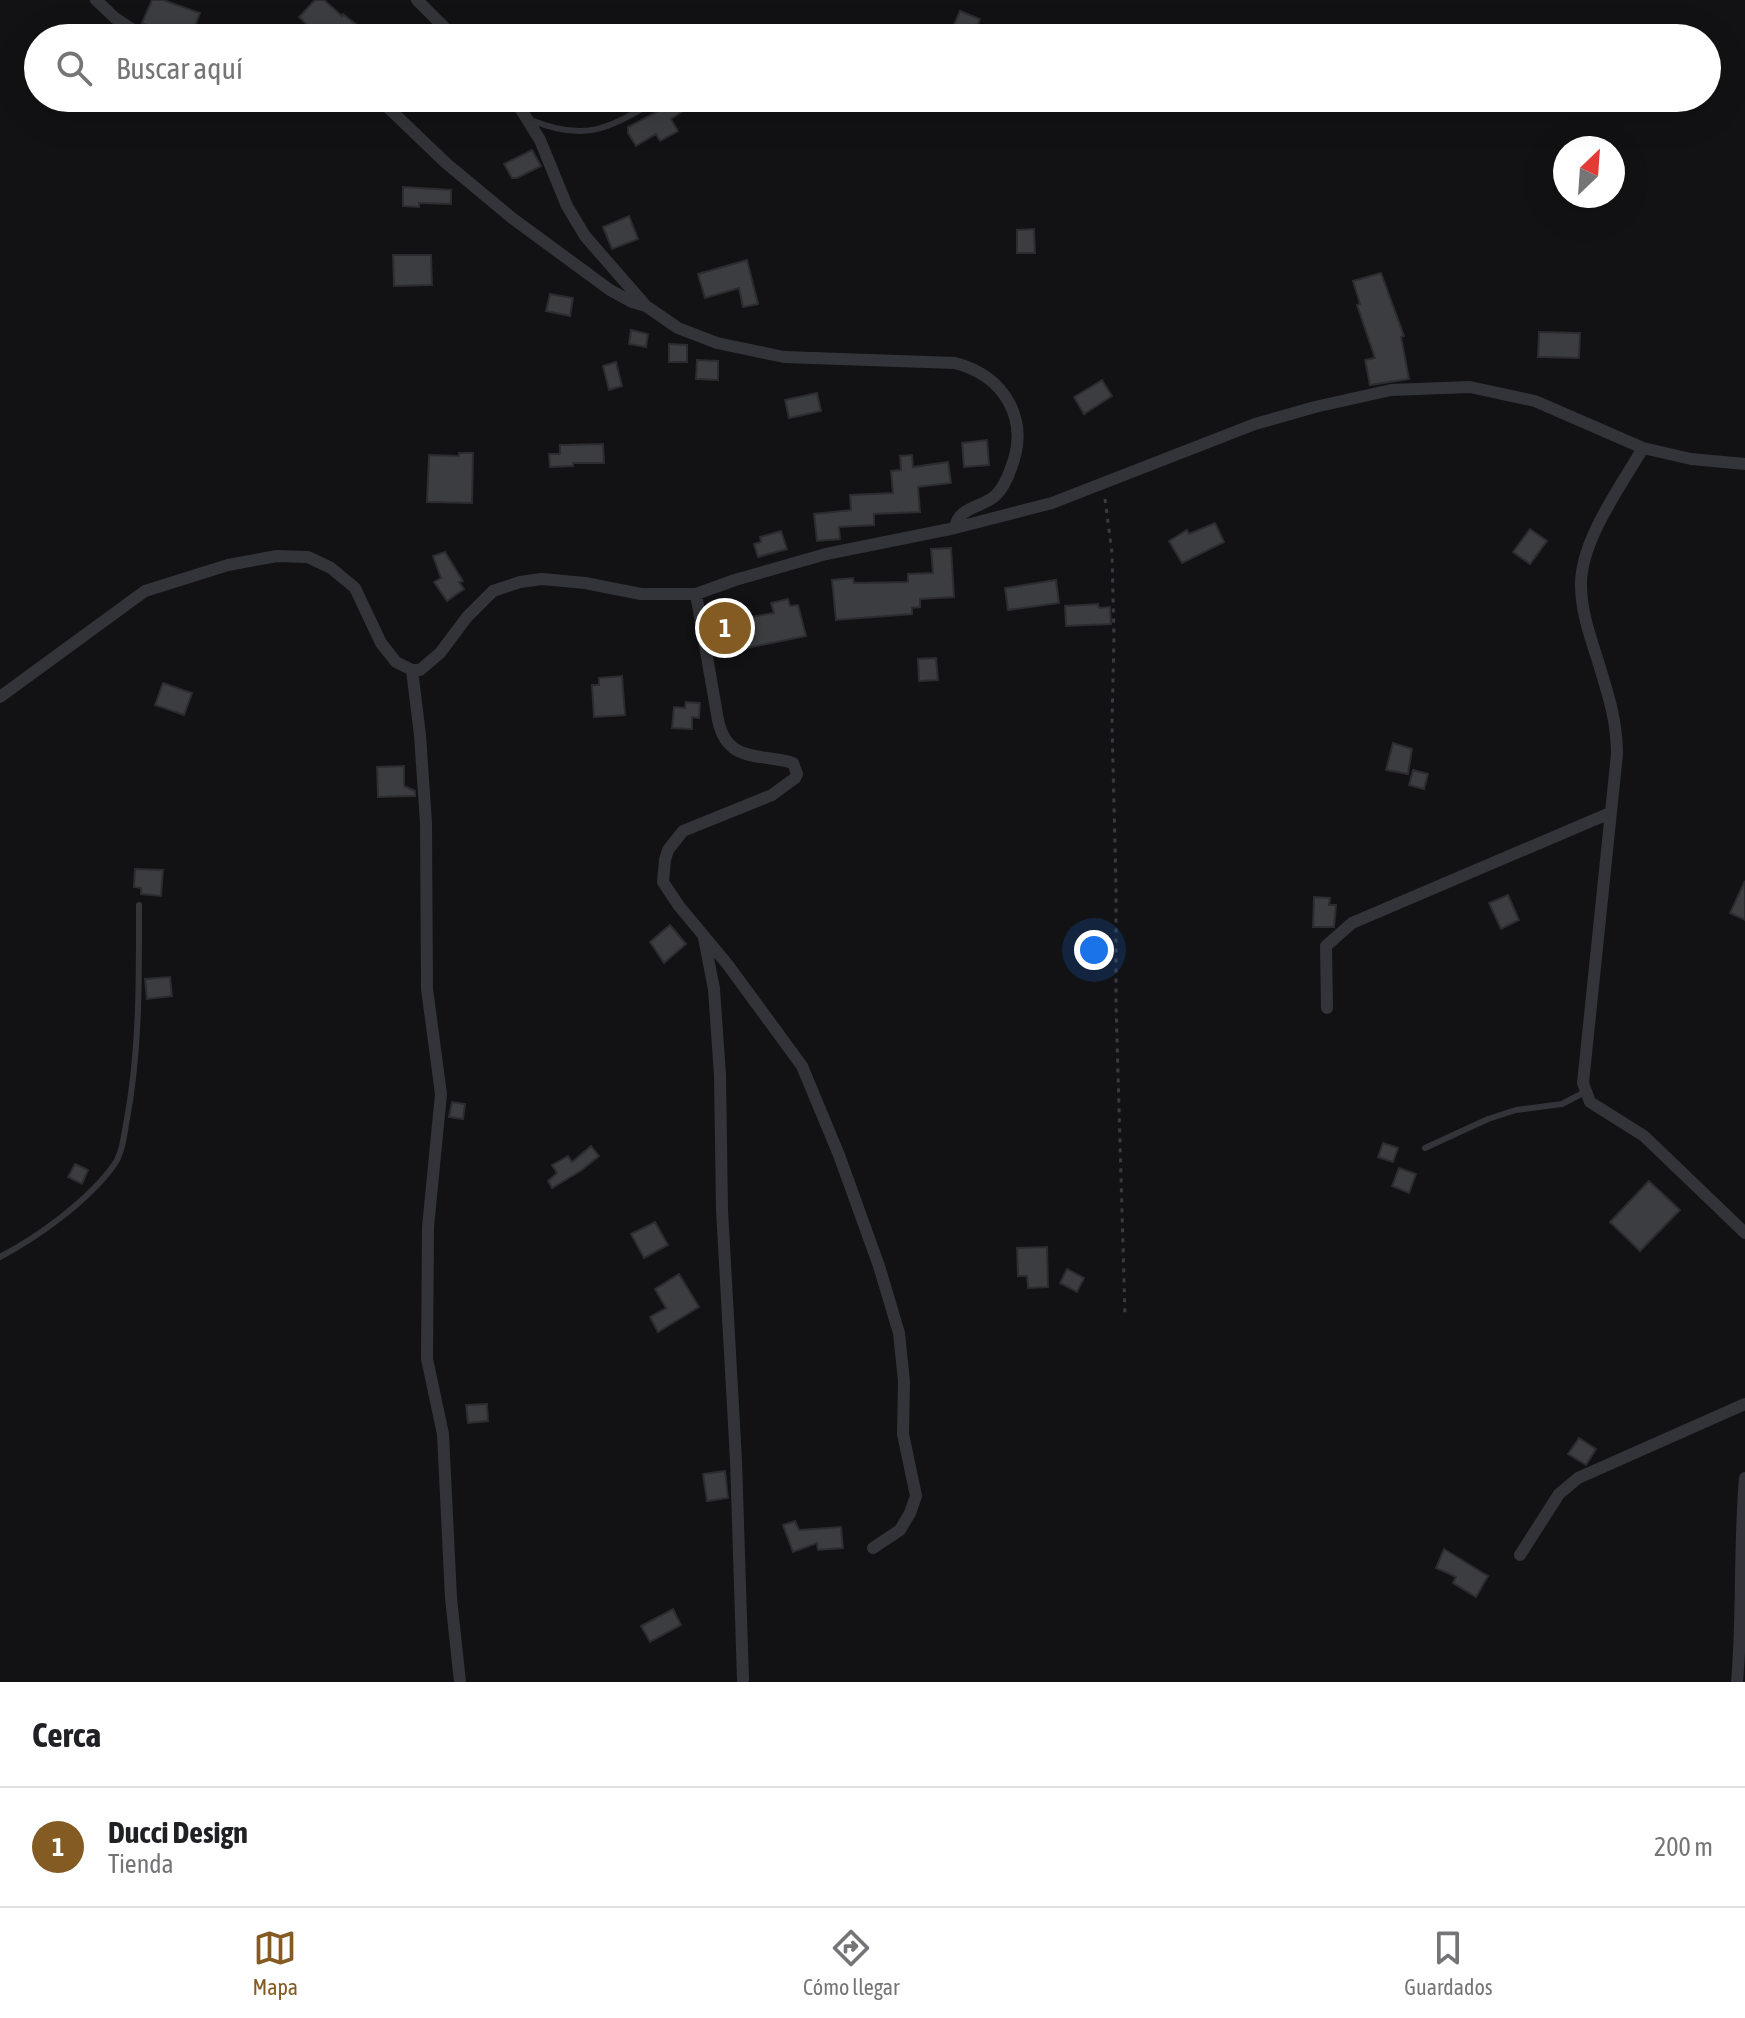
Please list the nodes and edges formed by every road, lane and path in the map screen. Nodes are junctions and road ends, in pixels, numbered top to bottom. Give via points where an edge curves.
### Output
1 (96, 0) edge
2 (417, 0) edge
3 (124, 24) edge
4 (441, 24) edge
5 (393, 112) edge
6 (523, 112) edge
7 (637, 112) edge
8 (528, 119) junction
9 (646, 306) junction
10 (1643, 448) junction
11 (1745, 464) edge
12 (1104, 483) junction
13 (955, 528) junction
14 (696, 594) junction
15 (412, 670) junction
16 (0, 697) edge
17 (1610, 813) junction
18 (139, 905) dead end
19 (703, 935) junction
20 (1327, 1008) dead end
21 (1585, 1092) junction
22 (1425, 1148) dead end
23 (1745, 1233) edge
24 (0, 1257) edge
25 (1125, 1315) dead end
26 (1745, 1404) edge
27 (1745, 1478) edge
28 (1742, 1538) edge
29 (873, 1548) dead end
30 (1520, 1555) dead end
31 (743, 1680) dead end
32 (460, 1682) edge
33 (1737, 1682) edge

1 - 3 street
2 - 4 street
5 - 9 street via 512,218 610,290
6 - 8 street
7 - 8 lane via 607,129 580,132
8 - 9 street via 585,236
9 - 13 street via 678,328 753,352 835,361 955,363 989,379 1013,411 1017,450 995,496 963,512
10 - 11 street
10 - 12 street via 1535,401 1470,387 1429,387 1376,394 1255,424
10 - 17 street via 1594,533 1582,573 1583,604 1617,731
12 - 13 street via 1052,503
12 - 25 path via 1113,581
13 - 14 street via 826,554
14 - 15 street via 641,594 542,579 520,582 493,591 440,653 420,670
14 - 19 street via 724,737 744,754 793,763 797,774 772,795 683,831 672,843 663,882
15 - 16 street via 396,662 381,643 355,588 308,557 277,556 145,591
15 - 32 street via 426,823 427,989 441,1094 428,1227 427,1359 445,1457
17 - 20 street via 1352,923 1326,946
17 - 21 street via 1583,1068
18 - 24 lane via 139,1004 121,1150 88,1193
19 - 29 street via 802,1066 857,1200 899,1333 903,1434 916,1496 900,1530
19 - 31 street via 714,989 720,1075
21 - 22 lane via 1562,1104 1488,1119
21 - 23 street via 1601,1111 1644,1136
26 - 30 street via 1578,1478 1559,1494
27 - 28 street
28 - 33 street

